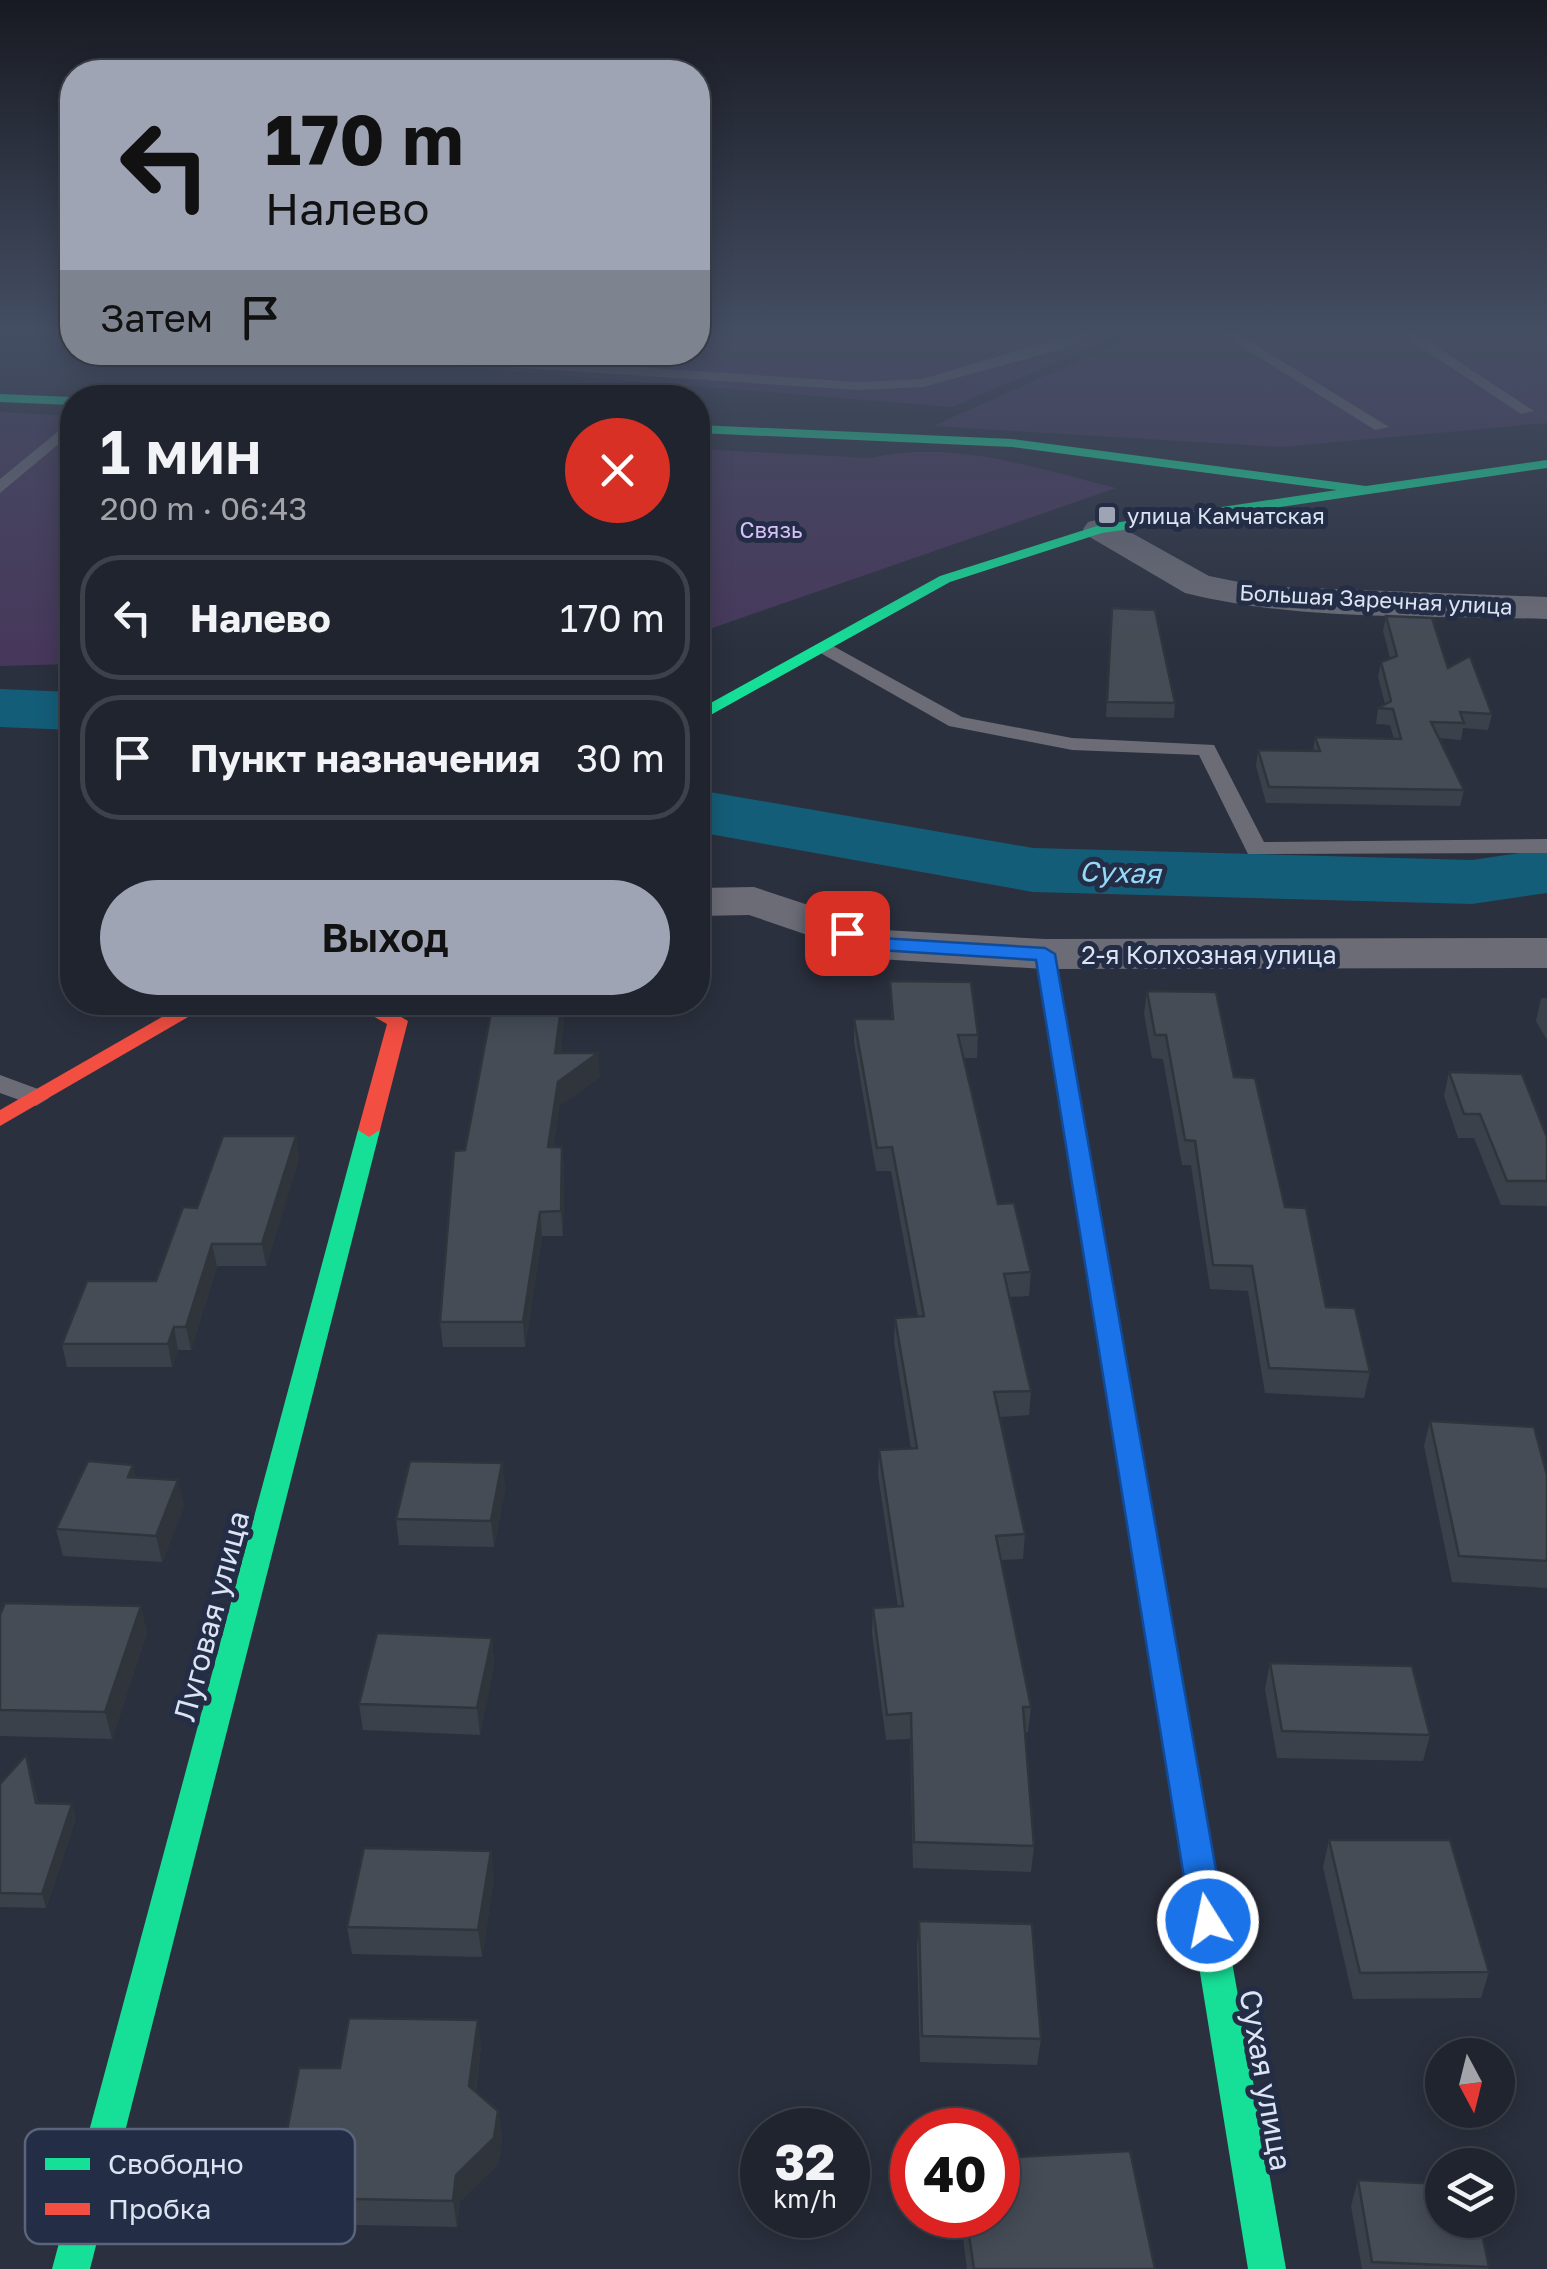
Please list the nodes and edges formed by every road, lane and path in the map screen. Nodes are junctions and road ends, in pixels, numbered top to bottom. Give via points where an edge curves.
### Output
1 (55, 440) edge
2 (942, 440) edge
3 (1547, 464) edge
4 (0, 488) edge
5 (1365, 490) junction
6 (1100, 530) junction
7 (1547, 608) edge
8 (824, 647) junction
9 (710, 710) edge
10 (1547, 846) edge
11 (710, 902) edge
12 (1547, 953) edge
13 (1045, 954) junction
14 (181, 1015) edge
15 (387, 1015) edge
16 (0, 1084) edge
17 (36, 1098) junction
18 (0, 1119) edge
19 (107, 2129) edge
20 (78, 2244) edge
21 (72, 2269) edge
22 (1267, 2269) edge

1 - 4 lane
2 - 5 street via 1012,443
3 - 5 street
5 - 6 street
6 - 7 street, Большая Заречная улица via 1198,585 1259,598
6 - 8 street via 945,579
8 - 9 street
8 - 10 lane via 956,722 1072,744 1207,749 1256,848
11 - 13 street, 2-я Колхозная улица via 754,901 878,944
12 - 13 street, 2-я Колхозная улица
13 - 22 street, Сухая улица
14 - 17 street
15 - 19 street, Луговая улица
16 - 17 lane
17 - 18 street
20 - 21 street, Луговая улица

